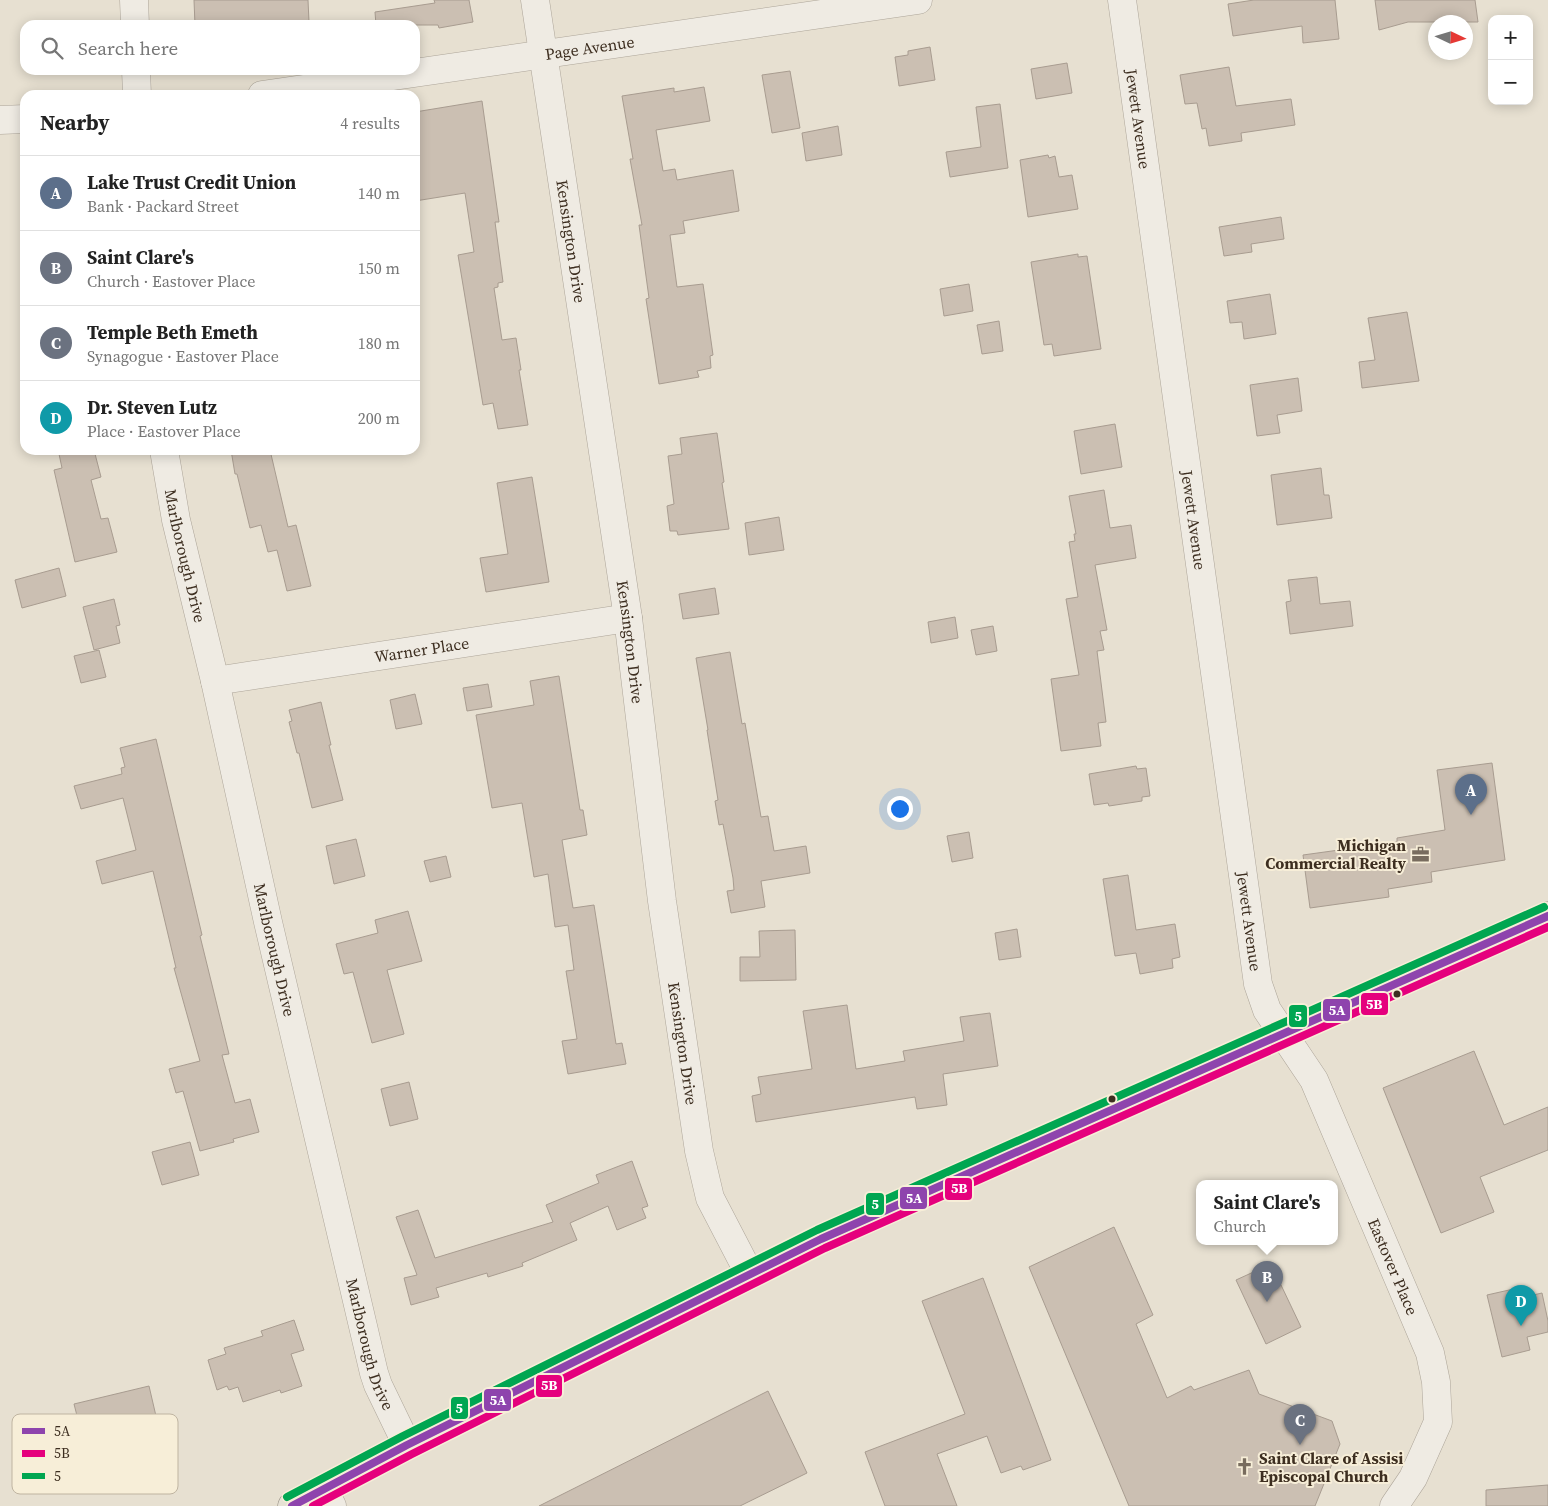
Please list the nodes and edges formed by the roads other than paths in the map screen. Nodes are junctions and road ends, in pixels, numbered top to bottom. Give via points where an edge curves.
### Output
1 (134, 0) edge
2 (535, 0) edge
3 (918, 0) edge
4 (1122, 0) edge
5 (135, 20) edge
6 (543, 54) junction
7 (420, 72) edge
8 (136, 75) edge
9 (399, 75) edge
10 (137, 90) edge
11 (296, 90) edge
12 (20, 119) edge
13 (0, 120) edge
14 (165, 455) edge
15 (628, 618) junction
16 (215, 681) junction
17 (1548, 916) edge
18 (1284, 1033) junction
19 (750, 1275) junction
20 (407, 1445) junction
21 (328, 1498) edge
22 (292, 1506) edge
23 (1394, 1506) edge

1 - 5 street
2 - 6 street, Kensington Drive
3 - 6 street, Page Avenue
4 - 18 street, Jewett Avenue via 1258,984 1267,1010
6 - 7 street, Page Avenue
6 - 15 street, Kensington Drive
8 - 10 street
9 - 11 street, Page Avenue
12 - 13 street
14 - 16 street, Marlborough Drive via 176,520
15 - 16 street, Warner Place
15 - 19 street, Kensington Drive via 662,901 703,1175 713,1206
16 - 20 street, Marlborough Drive via 374,1373
17 - 18 main road
18 - 19 main road via 921,1194
18 - 23 street, Eastover Place via 1314,1080 1430,1353 1436,1382 1438,1422 1413,1478
19 - 20 main road
20 - 21 main road
21 - 22 main road

